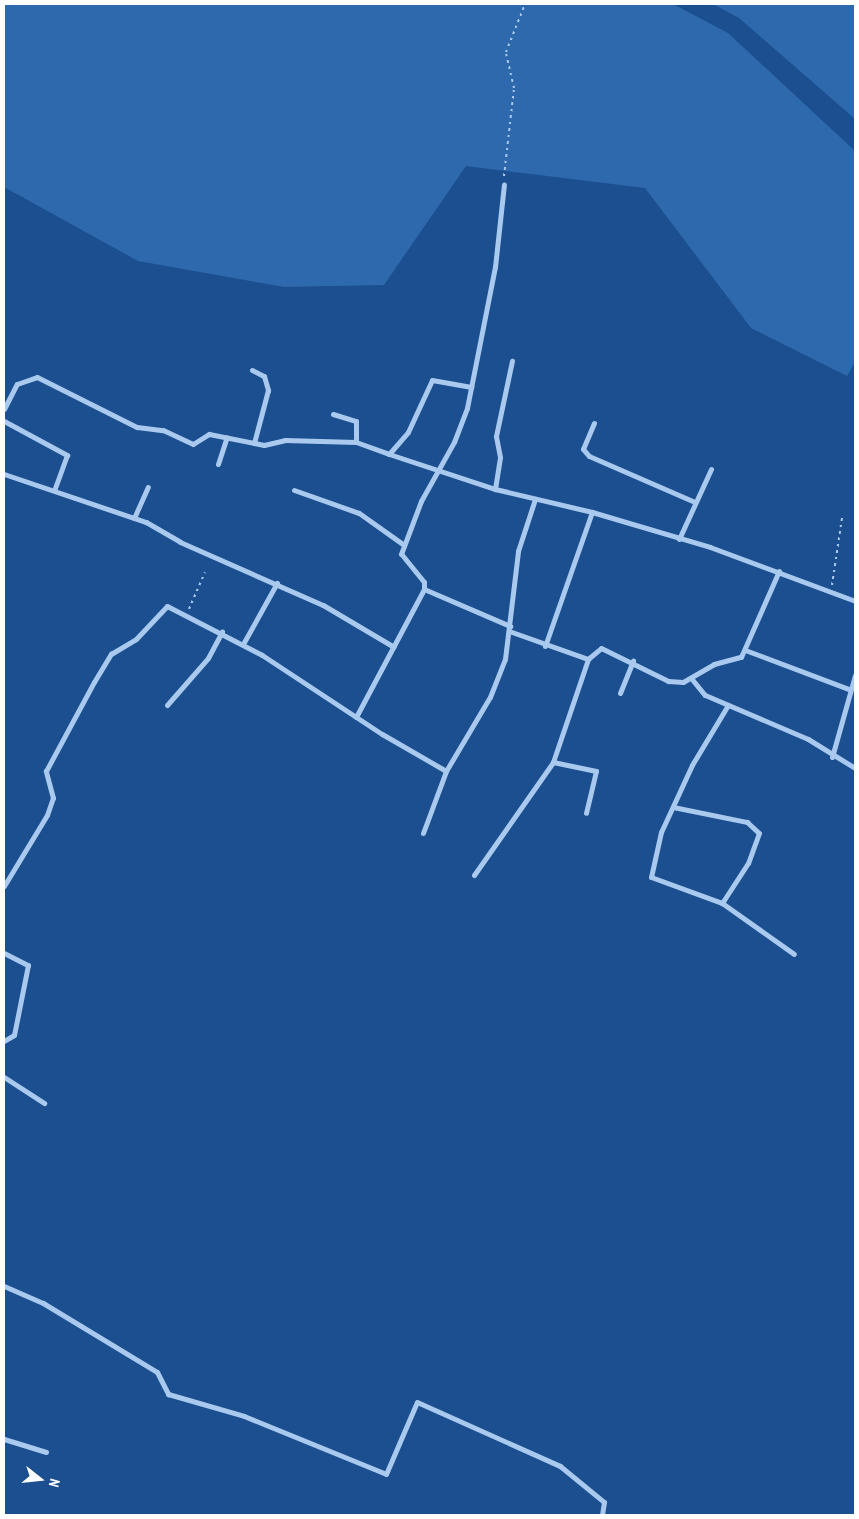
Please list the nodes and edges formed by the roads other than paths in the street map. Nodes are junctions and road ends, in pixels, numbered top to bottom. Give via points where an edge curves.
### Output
1 (504, 184) road end
2 (512, 361) dead end
3 (252, 370) dead end
4 (472, 387) junction
5 (5, 401) edge
6 (4, 409) edge
7 (333, 414) dead end
8 (4, 421) edge
9 (594, 423) dead end
10 (226, 438) junction
11 (356, 442) junction
12 (254, 443) junction
13 (389, 454) junction
14 (218, 464) dead end
15 (711, 469) dead end
16 (437, 470) junction
17 (4, 474) edge
18 (148, 487) dead end
19 (495, 489) junction
20 (54, 490) junction
21 (294, 490) dead end
22 (535, 499) junction
23 (695, 502) junction
24 (592, 512) junction
25 (134, 518) junction
26 (679, 539) junction
27 (404, 545) junction
28 (779, 571) junction
29 (277, 583) junction
30 (424, 589) junction
31 (855, 601) edge
32 (509, 629) junction
33 (222, 632) junction
34 (243, 644) junction
35 (545, 646) junction
36 (394, 647) junction
37 (745, 650) junction
38 (588, 659) junction
39 (633, 660) junction
40 (691, 678) junction
41 (855, 679) edge
42 (849, 689) junction
43 (620, 693) dead end
44 (167, 704) dead end
45 (728, 705) junction
46 (356, 717) junction
47 (832, 757) junction
48 (553, 762) junction
49 (855, 768) edge
50 (446, 771) junction
51 (673, 807) junction
52 (586, 813) dead end
53 (423, 833) dead end
54 (474, 875) dead end
55 (4, 886) edge
56 (722, 903) junction
57 (4, 953) edge
58 (794, 954) dead end
59 (4, 1042) edge
60 (4, 1077) edge
61 (44, 1103) dead end
62 (4, 1288) edge
63 (4, 1439) edge
64 (46, 1452) dead end
65 (602, 1515) edge

1 - 4 street via 495,267
2 - 19 street via 496,436 500,457
3 - 12 street via 264,376 268,390
4 - 13 street via 432,380 408,432
4 - 16 street via 463,423
5 - 6 street
5 - 10 street via 23,380 44,378 146,430 163,430 193,444 209,434
7 - 11 street via 356,421
8 - 20 street via 67,455
9 - 23 street via 583,449 589,456
10 - 12 street
10 - 14 street
11 - 12 street
11 - 13 street
13 - 16 street
15 - 23 street
16 - 19 street
16 - 27 street
17 - 20 street
18 - 25 street
19 - 22 street
20 - 25 street
21 - 27 street via 359,513
22 - 24 street
22 - 32 street via 518,551
23 - 26 street
24 - 26 street
24 - 35 street
25 - 29 street
26 - 28 street
27 - 30 street via 401,559 422,578
28 - 31 street
28 - 37 street
29 - 34 street
29 - 36 street
30 - 32 street
30 - 36 street
32 - 35 street
32 - 50 street via 505,659 490,697
33 - 34 street
33 - 44 street via 208,658
33 - 55 street via 187,615 163,608 136,640 111,654 47,768 45,775 53,792 51,806
34 - 46 street
35 - 38 street
36 - 46 street
37 - 40 street via 741,656
37 - 42 street
38 - 39 street via 601,648
38 - 48 street
39 - 40 street via 673,682
39 - 43 street
40 - 45 street via 705,695
41 - 42 street
42 - 47 street
45 - 47 street via 808,739
45 - 51 street
46 - 50 street
47 - 49 street
48 - 52 street via 596,771
48 - 54 street
50 - 53 street
51 - 56 street via 661,832 651,877
51 - 56 street via 747,822 759,833 748,863
56 - 58 street
57 - 59 street via 28,965 14,1035
60 - 61 street
62 - 65 street via 43,1303 157,1372 168,1394 244,1416 386,1474 417,1402 560,1466 604,1502
63 - 64 street

